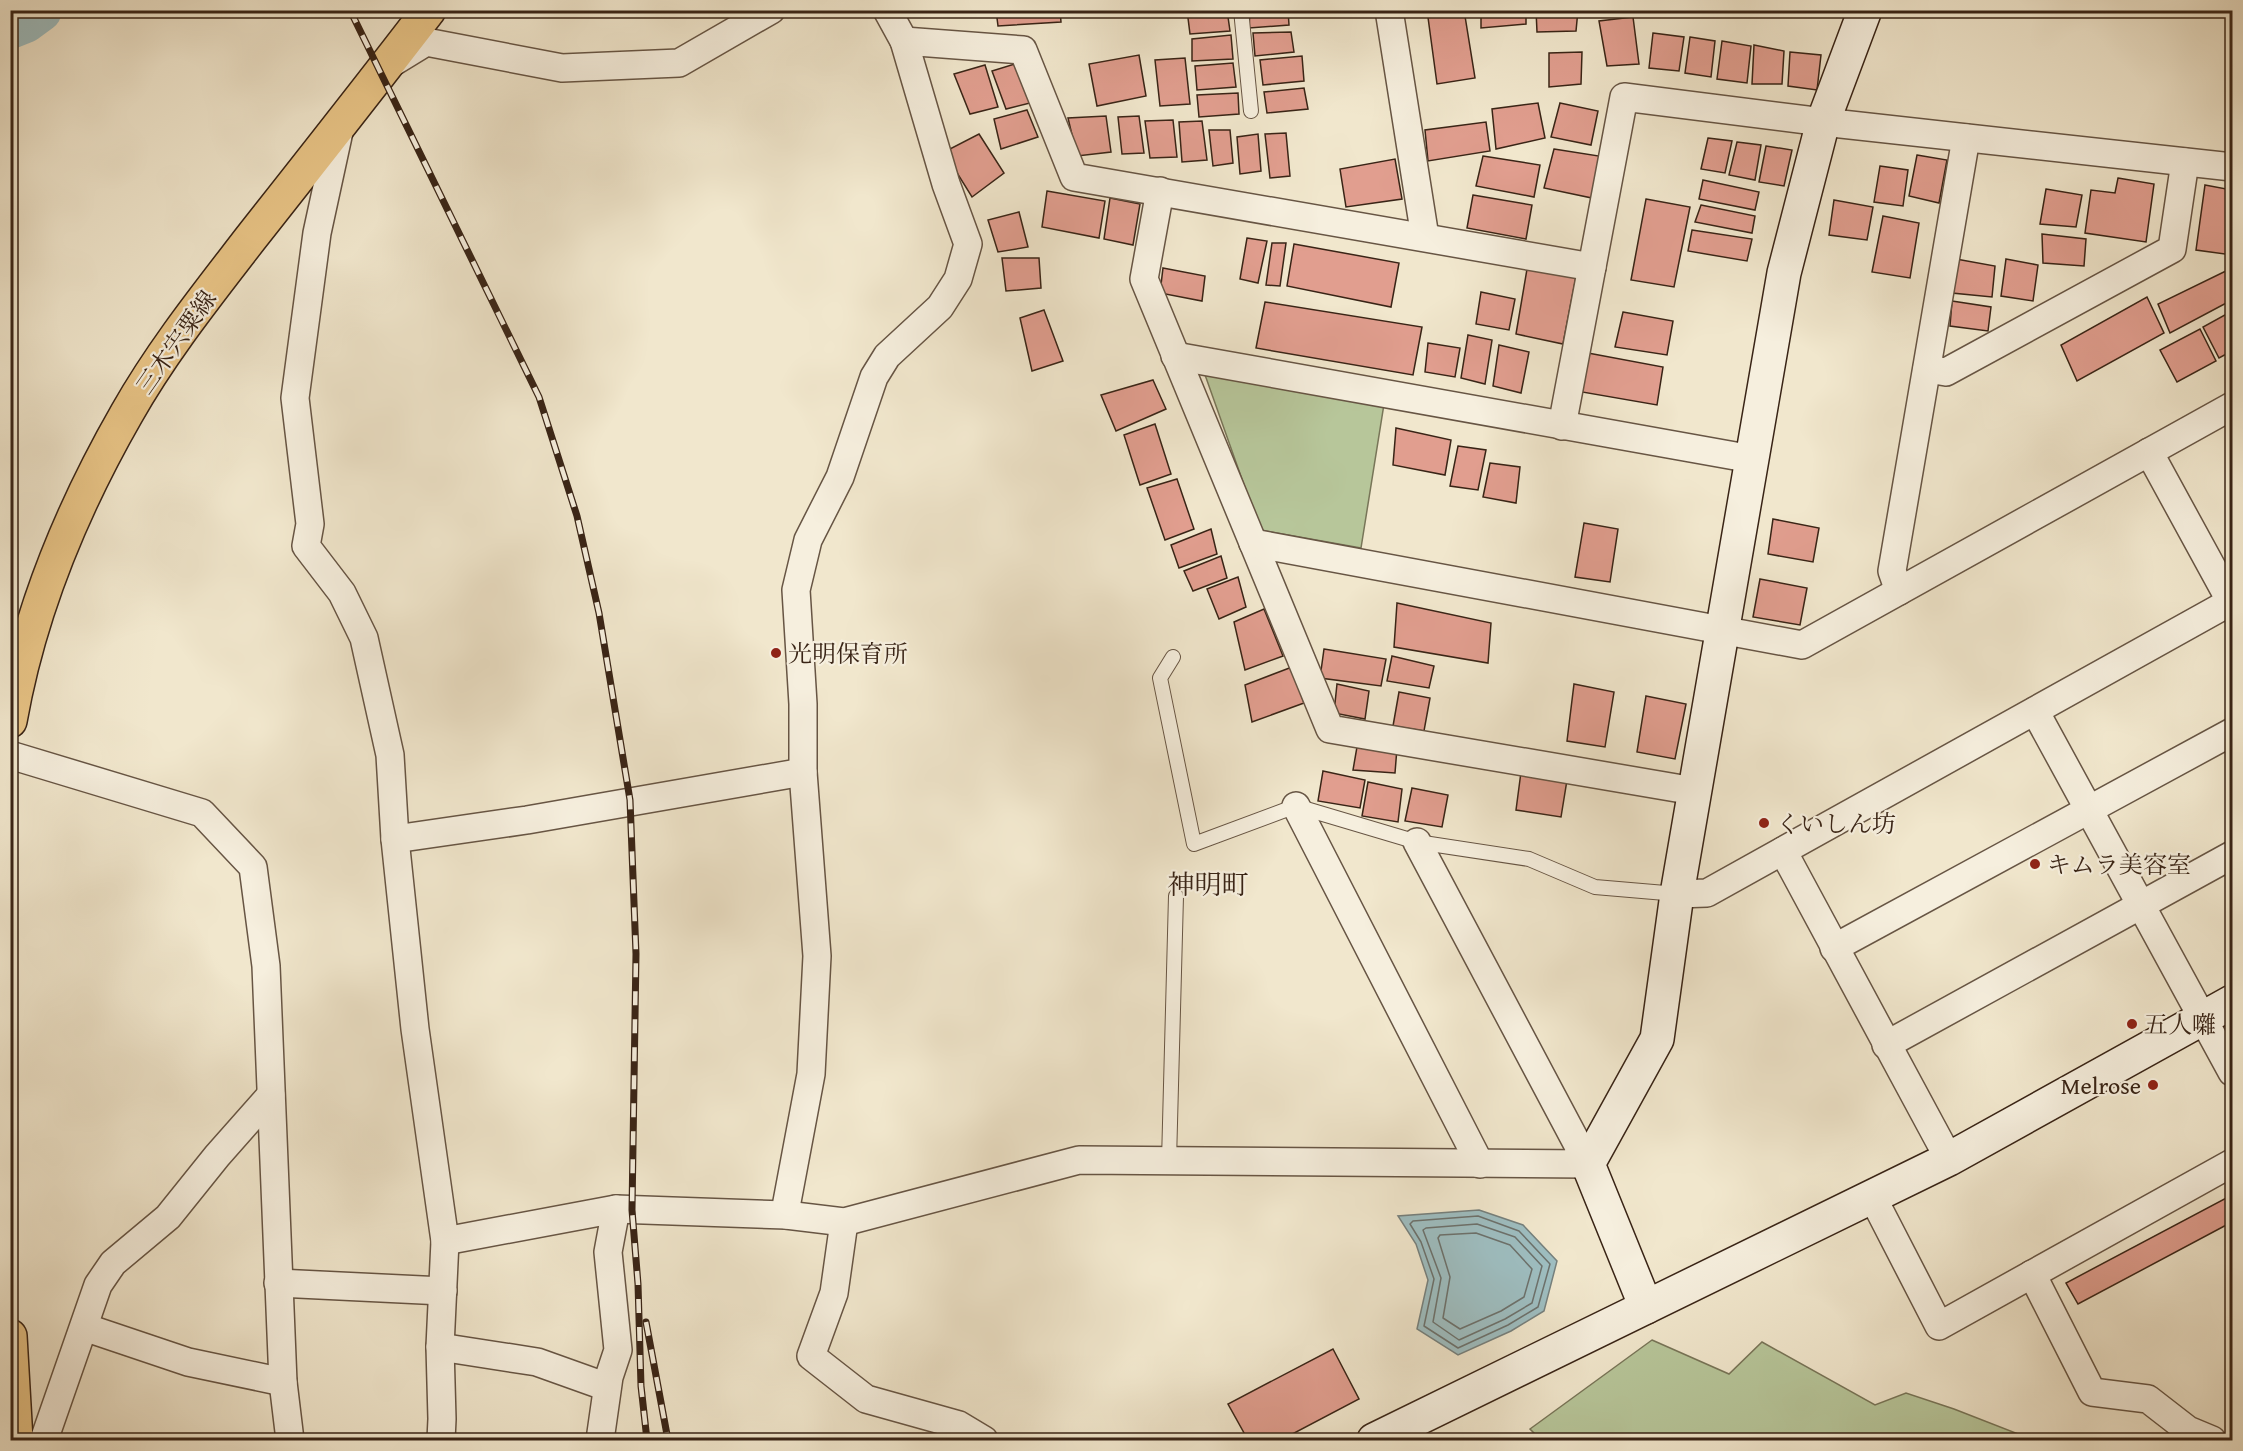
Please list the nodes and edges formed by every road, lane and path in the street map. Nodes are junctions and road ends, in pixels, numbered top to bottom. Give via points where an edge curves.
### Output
1 (429, 10) edge
2 (771, 10) edge
3 (887, 10) edge
4 (1241, 10) edge
5 (1389, 10) edge
6 (1865, 10) edge
7 (904, 41) junction
8 (386, 67) junction
9 (1251, 111) dead end
10 (1823, 122) junction
11 (340, 123) junction
12 (1966, 138) junction
13 (2185, 162) junction
14 (2232, 167) edge
15 (1160, 191) junction
16 (1425, 237) junction
17 (1592, 267) junction
18 (1175, 356) junction
19 (1927, 369) junction
20 (2232, 406) edge
21 (1563, 426) junction
22 (2149, 453) junction
23 (1752, 459) junction
24 (1253, 543) junction
25 (1899, 591) junction
26 (2232, 602) edge
27 (1724, 630) junction
28 (1173, 657) dead end
29 (2035, 711) junction
30 (10, 721) edge
31 (2232, 732) edge
32 (10, 755) edge
33 (804, 772) junction
34 (1694, 791) junction
35 (1296, 806) junction
36 (2089, 810) junction
37 (395, 838) junction
38 (1417, 842) junction
39 (1783, 851) junction
40 (2232, 855) edge
41 (1677, 894) junction
42 (1176, 896) dead end
43 (2142, 904) junction
44 (1834, 948) junction
45 (2232, 1002) edge
46 (2204, 1018) junction
47 (1886, 1045) junction
48 (2232, 1072) edge
49 (271, 1095) junction
50 (1948, 1159) junction
51 (1169, 1161) junction
52 (2232, 1163) edge
53 (1480, 1164) junction
54 (1588, 1164) junction
55 (1872, 1196) junction
56 (616, 1209) junction
57 (786, 1215) junction
58 (844, 1222) junction
59 (445, 1241) junction
60 (2032, 1274) junction
61 (278, 1282) junction
62 (443, 1291) junction
63 (1646, 1307) junction
64 (84, 1327) junction
65 (10, 1336) edge
66 (440, 1347) junction
67 (283, 1382) junction
68 (607, 1387) junction
69 (16, 1440) edge
70 (44, 1440) edge
71 (290, 1440) edge
72 (441, 1440) edge
73 (600, 1440) edge
74 (984, 1440) edge
75 (1374, 1440) edge
76 (2212, 1440) edge

1 - 8 main road, 三木宍粟線
2 - 8 street via 679,63 562,68 426,42
3 - 7 street
4 - 9 lane
5 - 16 street
6 - 10 street
7 - 15 street via 1023,50 1074,177
7 - 33 street via 968,244 958,279 940,307 887,356 874,377 840,477 807,540 796,590
8 - 11 main road, 三木宍粟線
10 - 12 street
10 - 17 street via 1624,97
10 - 23 street via 1784,273
11 - 30 main road, 三木宍粟線 via 193,313 127,412 76,514 52,575 30,636
11 - 37 street via 317,233 295,398 310,524 306,546 342,592 364,638 390,755
12 - 13 street
12 - 19 street
13 - 14 street
13 - 19 street via 2172,249 1946,372
15 - 16 street
15 - 18 street via 1144,279
16 - 17 street
17 - 21 street
18 - 21 street
18 - 24 street
19 - 25 street via 1892,571
20 - 22 street
21 - 23 street
22 - 25 street
22 - 26 street
23 - 27 street
24 - 27 street
24 - 34 street via 1330,729
25 - 27 street via 1802,645
26 - 29 street
27 - 34 street
28 - 35 lane via 1160,678 1194,844
29 - 36 street
29 - 39 street
31 - 36 street
32 - 49 street via 202,813 253,867 266,966
33 - 37 street via 527,820
33 - 57 street via 818,956 811,1074
34 - 41 street
35 - 38 lane
35 - 53 street
36 - 43 street
36 - 44 street
37 - 59 street
38 - 41 lane via 1529,860 1595,887
38 - 54 street
39 - 41 street via 1707,893
39 - 44 street
40 - 43 street
41 - 54 street via 1657,1039
42 - 51 lane
43 - 46 street
43 - 47 street
44 - 47 street
45 - 46 street
46 - 48 street
46 - 50 street
47 - 50 street
49 - 61 street
49 - 64 street via 168,1216 113,1263 98,1285
50 - 55 street
51 - 53 street
51 - 58 street via 1079,1160
52 - 60 street
53 - 54 street
54 - 63 street
55 - 60 street via 1939,1326
55 - 63 street
56 - 57 street
56 - 59 street
56 - 68 street via 608,1252 618,1350
57 - 58 street
58 - 74 street via 834,1293 811,1356 866,1399 959,1425
59 - 62 street
60 - 76 street via 2092,1392 2148,1400 2188,1430
61 - 62 street
61 - 67 street
62 - 66 street
63 - 75 street
64 - 67 street via 188,1362
64 - 70 street
65 - 69 main road
66 - 68 street via 537,1362
66 - 72 street
67 - 71 street
68 - 73 street

